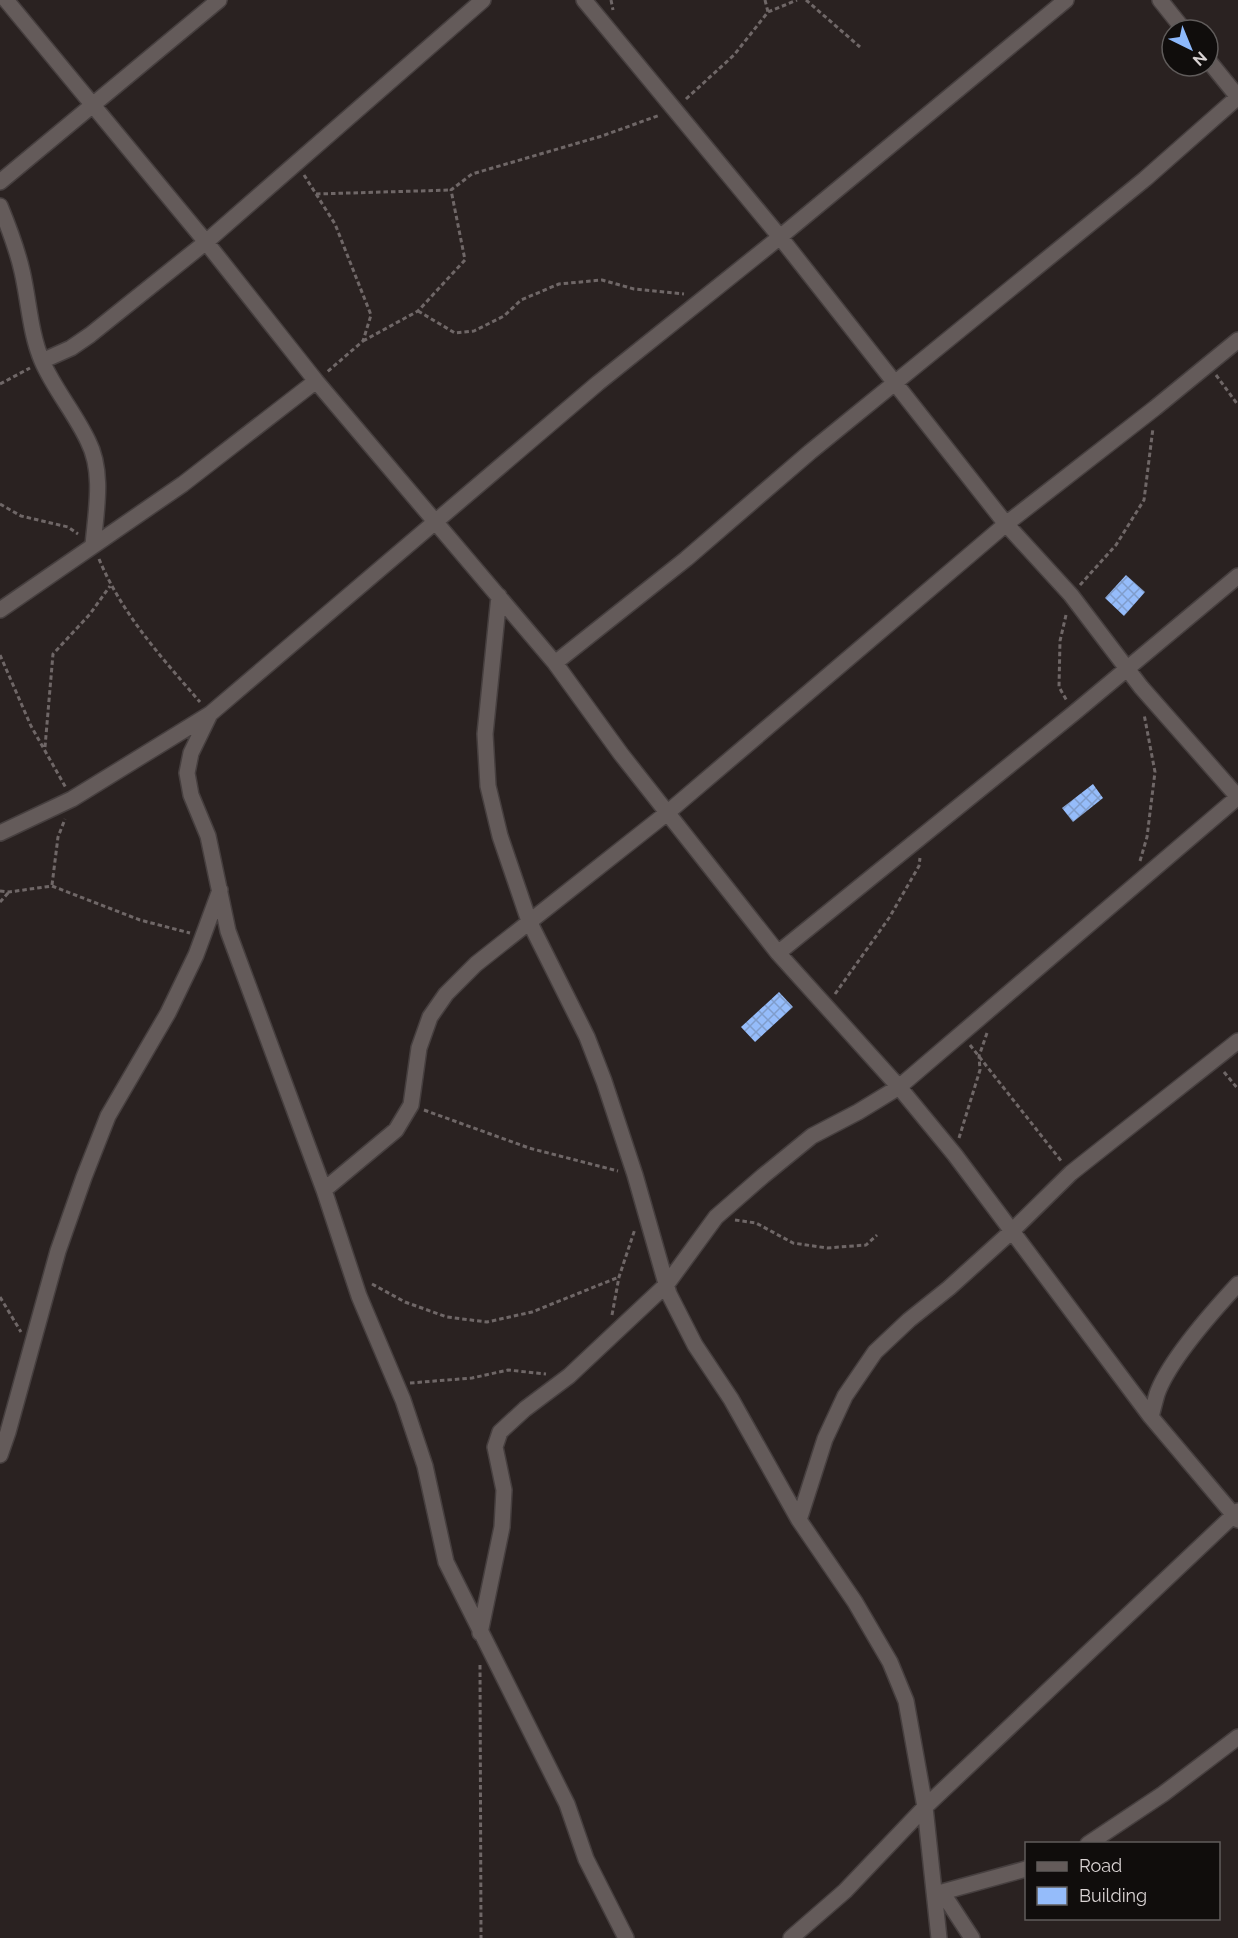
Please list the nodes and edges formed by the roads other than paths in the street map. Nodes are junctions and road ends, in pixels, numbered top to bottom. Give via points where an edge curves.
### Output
1 (6, 0) edge
2 (219, 0) edge
3 (483, 0) edge
4 (584, 0) edge
5 (1066, 0) edge
6 (1160, 0) edge
7 (1174, 18) edge
8 (1220, 75) edge
9 (1238, 97) edge
10 (92, 105) junction
11 (0, 182) edge
12 (0, 206) edge
13 (780, 237) junction
14 (206, 242) junction
15 (1238, 340) edge
16 (42, 361) junction
17 (316, 381) junction
18 (894, 382) junction
19 (437, 522) junction
20 (1006, 524) junction
21 (93, 545) junction
22 (1238, 576) edge
23 (499, 596) junction
24 (0, 610) edge
25 (555, 663) junction
26 (1127, 667) junction
27 (210, 714) junction
28 (667, 813) junction
29 (0, 833) edge
30 (220, 889) junction
31 (528, 921) junction
32 (778, 953) junction
33 (1238, 1041) edge
34 (899, 1088) junction
35 (324, 1190) junction
36 (1012, 1231) junction
37 (667, 1284) junction
38 (1238, 1284) edge
39 (1151, 1417) junction
40 (0, 1455) edge
41 (1236, 1515) edge
42 (799, 1520) junction
43 (480, 1633) junction
44 (1238, 1737) edge
45 (925, 1807) junction
46 (1091, 1842) edge
47 (1025, 1869) edge
48 (939, 1893) junction
49 (626, 1938) edge
50 (791, 1938) edge
51 (939, 1938) edge
52 (972, 1938) edge

1 - 10 street
2 - 10 street
3 - 14 street
4 - 13 street
5 - 13 street
6 - 7 street
8 - 9 street
9 - 18 street via 1144,179
10 - 11 street
10 - 14 street
12 - 16 street via 13,237
13 - 18 street
13 - 19 street via 598,383
14 - 16 street via 90,335
14 - 17 street
15 - 20 street
16 - 21 street via 89,442 95,460 98,481
17 - 19 street
17 - 21 street via 183,484
18 - 20 street
18 - 25 street via 686,559
19 - 23 street
19 - 27 street
20 - 26 street via 1071,596
20 - 28 street
21 - 24 street
22 - 26 street
23 - 25 street
23 - 31 street via 485,734 488,786
25 - 28 street
26 - 32 street
26 - 34 street via 1238,797
27 - 29 street via 72,799
27 - 30 street via 190,753 187,773
28 - 31 street
28 - 32 street
30 - 35 street via 228,931
30 - 40 street via 168,1013 108,1116 84,1177 58,1251
31 - 35 street via 446,994 430,1017 419,1048 411,1105 396,1130
31 - 37 street via 587,1037 604,1081
32 - 34 street
33 - 36 street via 1071,1173
34 - 36 street
34 - 37 street via 812,1136 716,1217
35 - 43 street via 359,1296 397,1384 425,1466 446,1562
36 - 39 street
36 - 42 street via 875,1352 845,1396 825,1439
37 - 42 street via 695,1345 731,1399
37 - 43 street via 569,1376 500,1432 495,1447 504,1490 502,1527
38 - 39 street via 1169,1369
39 - 41 street
41 - 45 street
42 - 45 street via 890,1662 906,1701
43 - 49 street via 567,1804 586,1858
44 - 46 street
45 - 48 street
45 - 50 street via 845,1891
47 - 48 street
48 - 51 street
48 - 52 street

